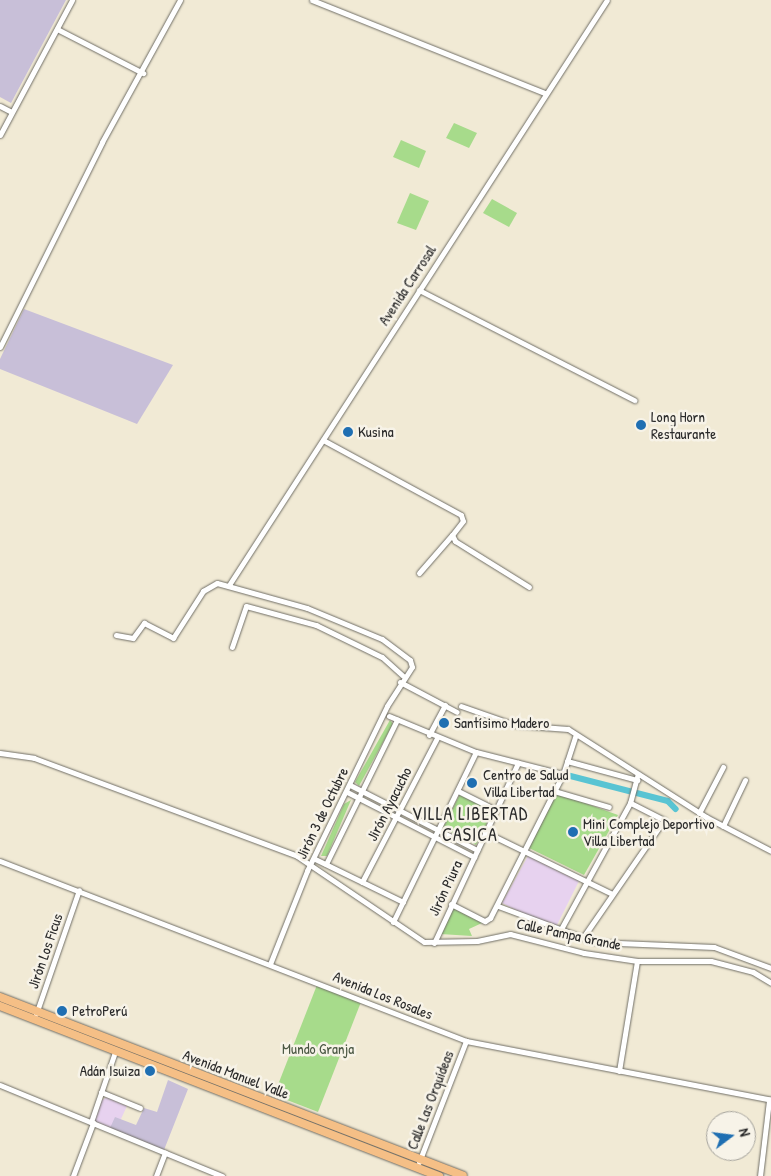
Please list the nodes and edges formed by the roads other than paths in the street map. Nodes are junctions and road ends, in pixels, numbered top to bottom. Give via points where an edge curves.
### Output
1 (72, 0) edge
2 (180, 0) edge
3 (312, 0) edge
4 (607, 0) edge
5 (57, 29) junction
6 (142, 73) junction
7 (545, 93) junction
8 (0, 106) edge
9 (12, 112) junction
10 (0, 135) edge
11 (419, 290) junction
12 (0, 347) edge
13 (634, 400) dead end
14 (323, 440) junction
15 (452, 535) junction
16 (419, 573) dead end
17 (229, 585) junction
18 (529, 588) dead end
19 (116, 635) dead end
20 (232, 647) dead end
21 (403, 676) junction
22 (400, 682) junction
23 (444, 705) junction
24 (461, 706) dead end
25 (457, 712) dead end
26 (389, 716) dead end
27 (398, 720) junction
28 (429, 735) junction
29 (575, 736) junction
30 (437, 738) junction
31 (476, 752) junction
32 (0, 753) edge
33 (567, 761) junction
34 (518, 763) junction
35 (723, 767) dead end
36 (563, 774) junction
37 (637, 777) junction
38 (745, 780) dead end
39 (350, 785) junction
40 (361, 791) junction
41 (458, 791) junction
42 (554, 791) junction
43 (347, 792) junction
44 (358, 797) junction
45 (630, 804) junction
46 (609, 807) dead end
47 (400, 810) junction
48 (496, 810) junction
49 (699, 813) junction
50 (396, 817) junction
51 (723, 826) junction
52 (439, 830) junction
53 (485, 832) junction
54 (436, 837) junction
55 (477, 850) junction
56 (524, 850) junction
57 (771, 851) edge
58 (474, 857) junction
59 (0, 860) edge
60 (314, 861) junction
61 (326, 864) junction
62 (586, 881) junction
63 (362, 882) junction
64 (79, 890) junction
65 (612, 894) junction
66 (403, 902) junction
67 (451, 904) junction
68 (498, 906) junction
69 (393, 922) junction
70 (561, 929) junction
71 (584, 936) junction
72 (434, 943) junction
73 (637, 961) junction
74 (270, 964) junction
75 (771, 968) edge
76 (771, 983) edge
77 (0, 997) edge
78 (0, 1006) edge
79 (34, 1017) junction
80 (466, 1041) junction
81 (115, 1052) junction
82 (619, 1070) junction
83 (0, 1085) edge
84 (101, 1092) junction
85 (770, 1100) edge
86 (140, 1108) dead end
87 (92, 1122) junction
88 (165, 1153) junction
89 (418, 1164) junction
90 (73, 1176) edge
91 (156, 1176) edge
92 (222, 1176) edge
93 (439, 1176) edge
94 (463, 1176) edge
95 (760, 1176) edge

1 - 5 street
2 - 6 street
3 - 7 street
4 - 7 street, Avenida Carrosal
5 - 6 street
5 - 9 street
6 - 12 street via 102,142
7 - 11 street, Avenida Carrosal
8 - 9 street
9 - 10 street
11 - 13 street
11 - 14 street, Avenida Carrosal
14 - 15 street via 461,515 463,521
14 - 17 street, Avenida Carrosal
15 - 16 street
15 - 18 street
17 - 19 street via 209,585 173,638 144,623 133,638
17 - 21 street, Jirón 3 de Octubre via 307,608 382,639 410,660 412,667
20 - 21 street via 246,606 316,625 382,657
21 - 22 street, Jirón 3 de Octubre
22 - 23 street
22 - 39 street, Jirón 3 de Octubre
23 - 25 street
23 - 28 street
24 - 29 street via 515,725 558,726
26 - 27 street
27 - 28 street
27 - 40 street, Jirón 3 de Octubre
28 - 30 street
29 - 33 street
29 - 37 street
30 - 31 street
30 - 47 street, Jirón Ayacucho
31 - 34 street
31 - 41 street
32 - 60 street via 34,758
33 - 36 street
33 - 37 street
34 - 36 street
34 - 48 street, Jirón Piura
35 - 49 street
36 - 42 street
37 - 45 street
37 - 49 street
38 - 51 street
39 - 40 street
39 - 43 street, Jirón 3 de Octubre
40 - 44 street, Jirón 3 de Octubre
40 - 47 street
41 - 48 street
41 - 52 street
42 - 46 street
42 - 56 street
43 - 44 street
43 - 60 street, Jirón 3 de Octubre
44 - 50 street
44 - 61 street, Jirón 3 de Octubre
45 - 62 street
45 - 65 street via 664,820
47 - 50 street, Jirón Ayacucho
47 - 52 street
48 - 53 street, Jirón Piura
49 - 51 street
50 - 54 street
50 - 63 street, Jirón Ayacucho
51 - 57 street
52 - 54 street
52 - 55 street
53 - 55 street, Jirón Piura
53 - 56 street
54 - 58 street
54 - 66 street
55 - 58 street, Jirón Piura
56 - 62 street
56 - 68 street
58 - 67 street, Jirón Piura
59 - 64 street, Avenida Los Rosales
60 - 61 street
60 - 69 street, Calle Pampa Grande via 354,899
60 - 74 street, Jirón 3 de Octubre
61 - 63 street
62 - 65 street
62 - 70 street
63 - 66 street
64 - 74 street, Avenida Los Rosales
64 - 79 street, Jirón Los Ficus
65 - 71 street
66 - 69 street
67 - 68 street via 485,921
67 - 72 street, Jirón Piura
68 - 70 street
69 - 72 street, Calle Pampa Grande via 413,937
70 - 71 street
71 - 75 street via 595,942 640,947 714,947
72 - 73 street, Calle Pampa Grande via 477,941 510,934 575,951
73 - 76 street, Calle Pampa Grande via 711,961 753,972
73 - 82 street
74 - 80 street, Avenida Los Rosales
77 - 79 main road, Avenida Manuel Valle
78 - 79 main road, Avenida Manuel Valle
79 - 81 main road, Avenida Manuel Valle
79 - 89 main road, Avenida Manuel Valle
80 - 82 street, Avenida Los Rosales
80 - 89 street, Calle Las Orquídeas
81 - 84 street
81 - 89 main road, Avenida Manuel Valle
82 - 85 street, Avenida Los Rosales
83 - 87 street
84 - 86 street
84 - 87 street
85 - 95 street
87 - 88 street
87 - 90 street
88 - 91 street
88 - 92 street
89 - 93 main road, Avenida Manuel Valle
89 - 94 main road, Avenida Manuel Valle

